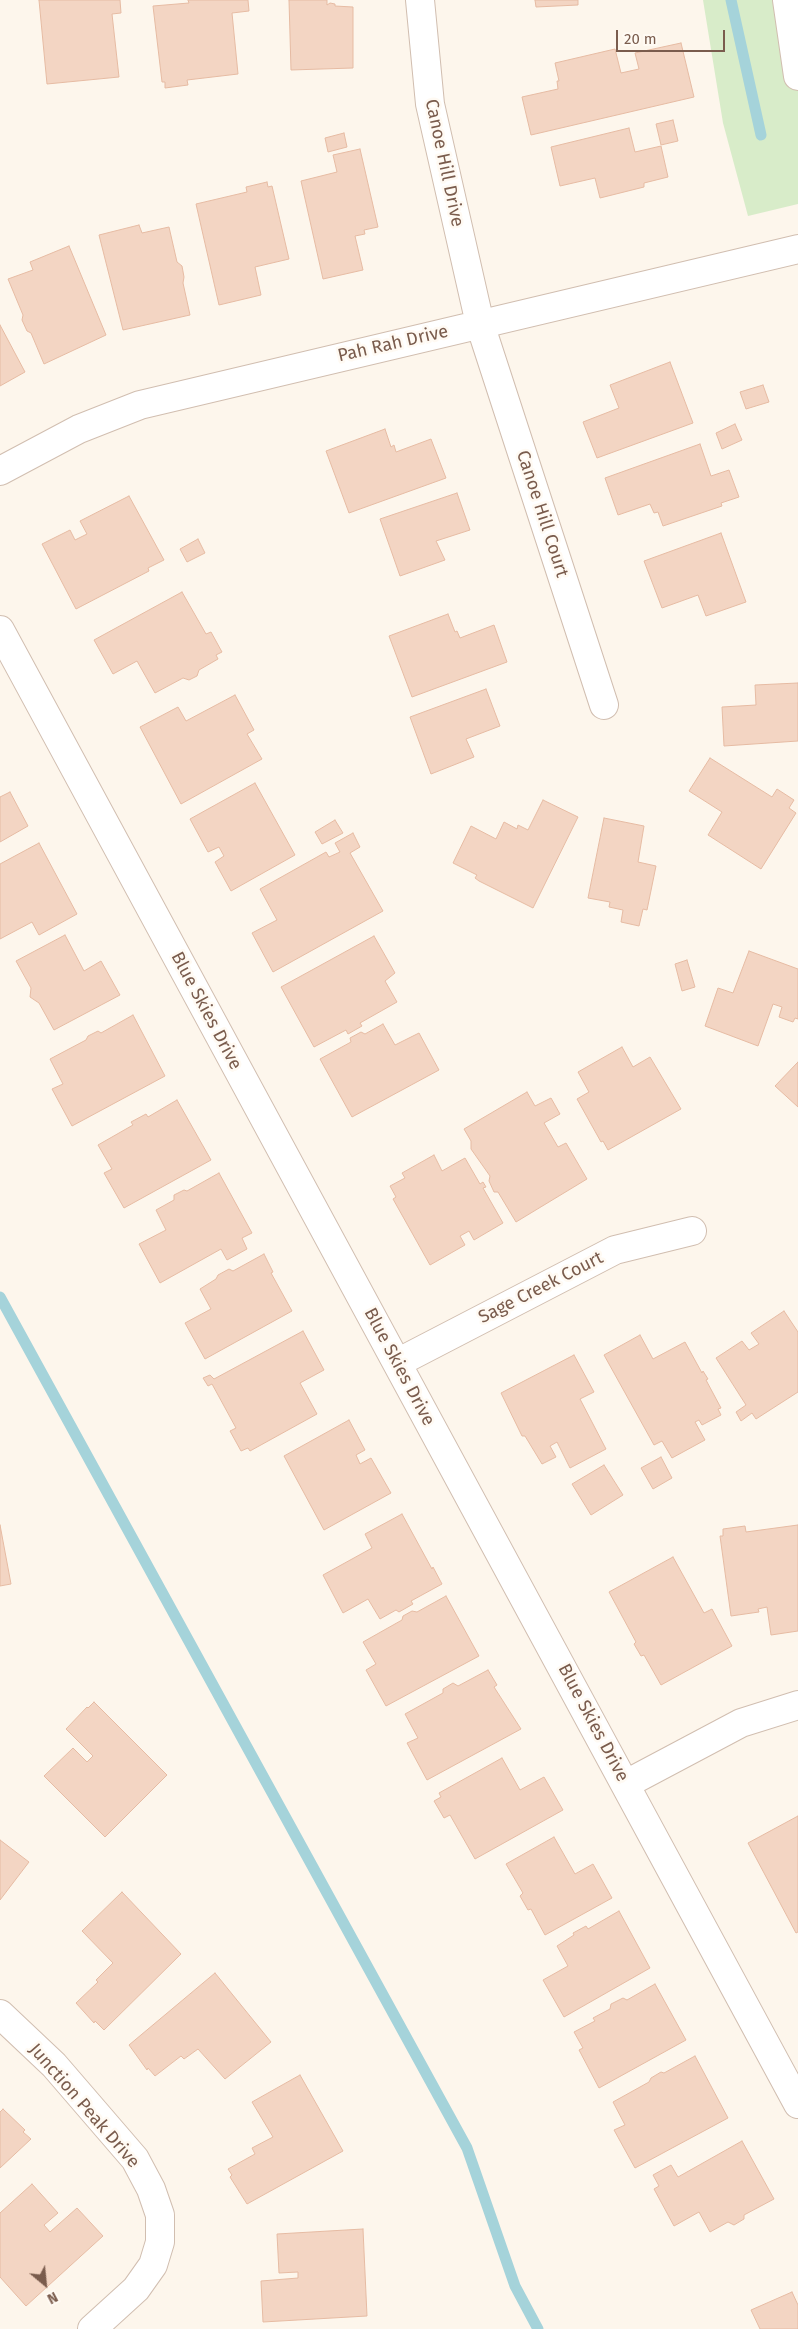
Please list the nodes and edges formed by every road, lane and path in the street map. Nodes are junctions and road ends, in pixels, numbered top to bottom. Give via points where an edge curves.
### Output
1 (420, 0) edge
2 (787, 0) edge
3 (798, 76) edge
4 (798, 249) edge
5 (480, 324) junction
6 (0, 471) edge
7 (0, 630) edge
8 (604, 705) dead end
9 (692, 1231) dead end
10 (397, 1363) junction
11 (798, 1705) edge
12 (626, 1784) junction
13 (0, 2014) edge
14 (798, 2104) edge
15 (92, 2329) edge

1 - 5 street, Canoe Hill Drive via 430,104
2 - 3 street
4 - 5 street, Pah Rah Drive
5 - 6 street, Pah Rah Drive via 140,405 79,429
5 - 8 street, Canoe Hill Court
7 - 10 street, Blue Skies Drive
9 - 10 street, Sage Creek Court via 615,1250
10 - 12 street, Blue Skies Drive
11 - 12 street via 741,1723
12 - 14 street, Blue Skies Drive
13 - 15 street, Junction Peak Drive via 54,2065 135,2159 160,2215 160,2242 153,2265 136,2289

